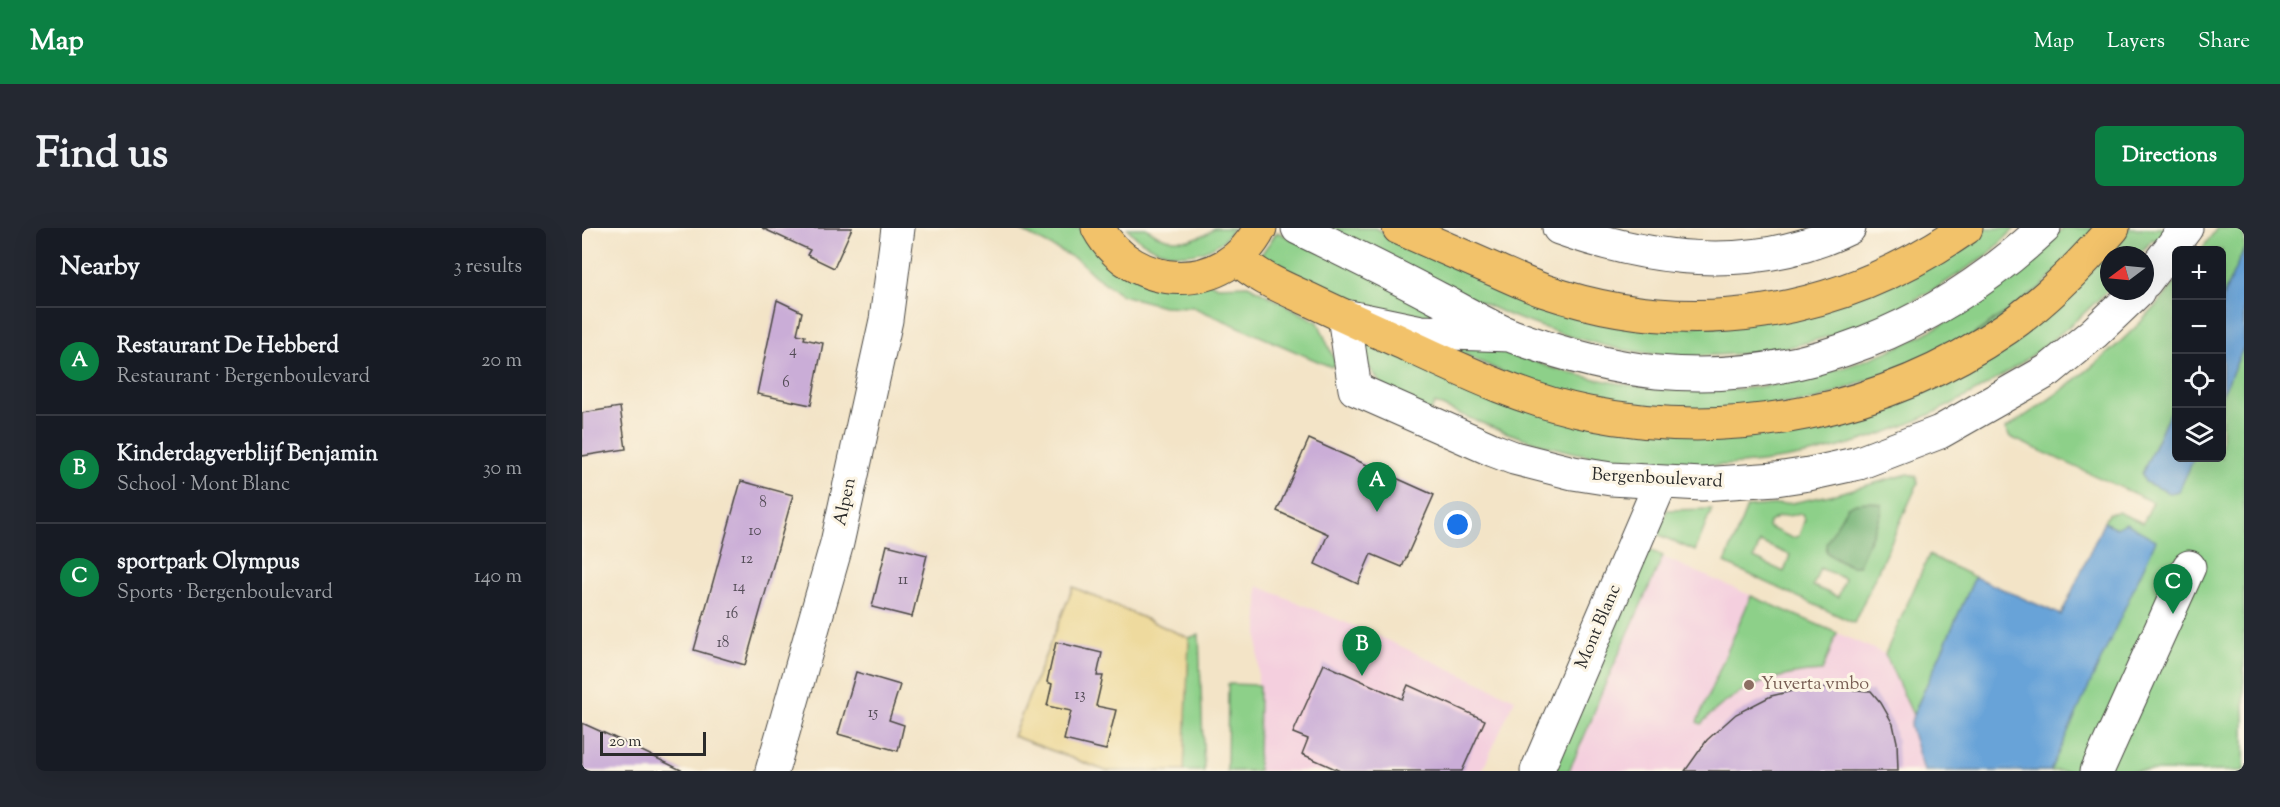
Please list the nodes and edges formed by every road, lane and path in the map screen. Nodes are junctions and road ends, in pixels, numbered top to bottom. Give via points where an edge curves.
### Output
1 (898, 228) edge
2 (1098, 228) edge
3 (1260, 228) edge
4 (1298, 228) edge
5 (1398, 228) edge
6 (1559, 228) edge
7 (1849, 228) edge
8 (1966, 228) edge
9 (2043, 228) edge
10 (2114, 228) edge
11 (2186, 228) edge
12 (1236, 258) junction
13 (2154, 270) edge
14 (2129, 300) edge
15 (1344, 316) junction
16 (1510, 335) junction
17 (1661, 482) junction
18 (2189, 567) dead end
19 (772, 771) edge
20 (1537, 771) edge
21 (2097, 771) edge

1 - 19 street, Alpen via 886,320 837,543
2 - 12 main road via 1122,259 1168,278 1216,271
3 - 12 main road
4 - 16 street
5 - 8 main road via 1544,291 1581,302 1622,310 1714,318 1791,308 1849,289 1890,273
6 - 7 street via 1658,256 1723,260 1777,254
9 - 16 street via 1979,282 1936,309 1836,354 1785,365 1696,374 1656,372 1609,364
10 - 15 main road via 2049,294 1963,355 1866,398 1763,421 1674,424 1586,413 1502,387
11 - 13 street
12 - 15 main road via 1262,277
14 - 17 street, Bergenboulevard via 2049,370 1986,408 1901,448 1859,463 1776,479 1702,484
15 - 16 street via 1421,332
15 - 17 street, Bergenboulevard via 1355,389 1514,458 1581,474
17 - 20 street, Mont Blanc
18 - 21 street

